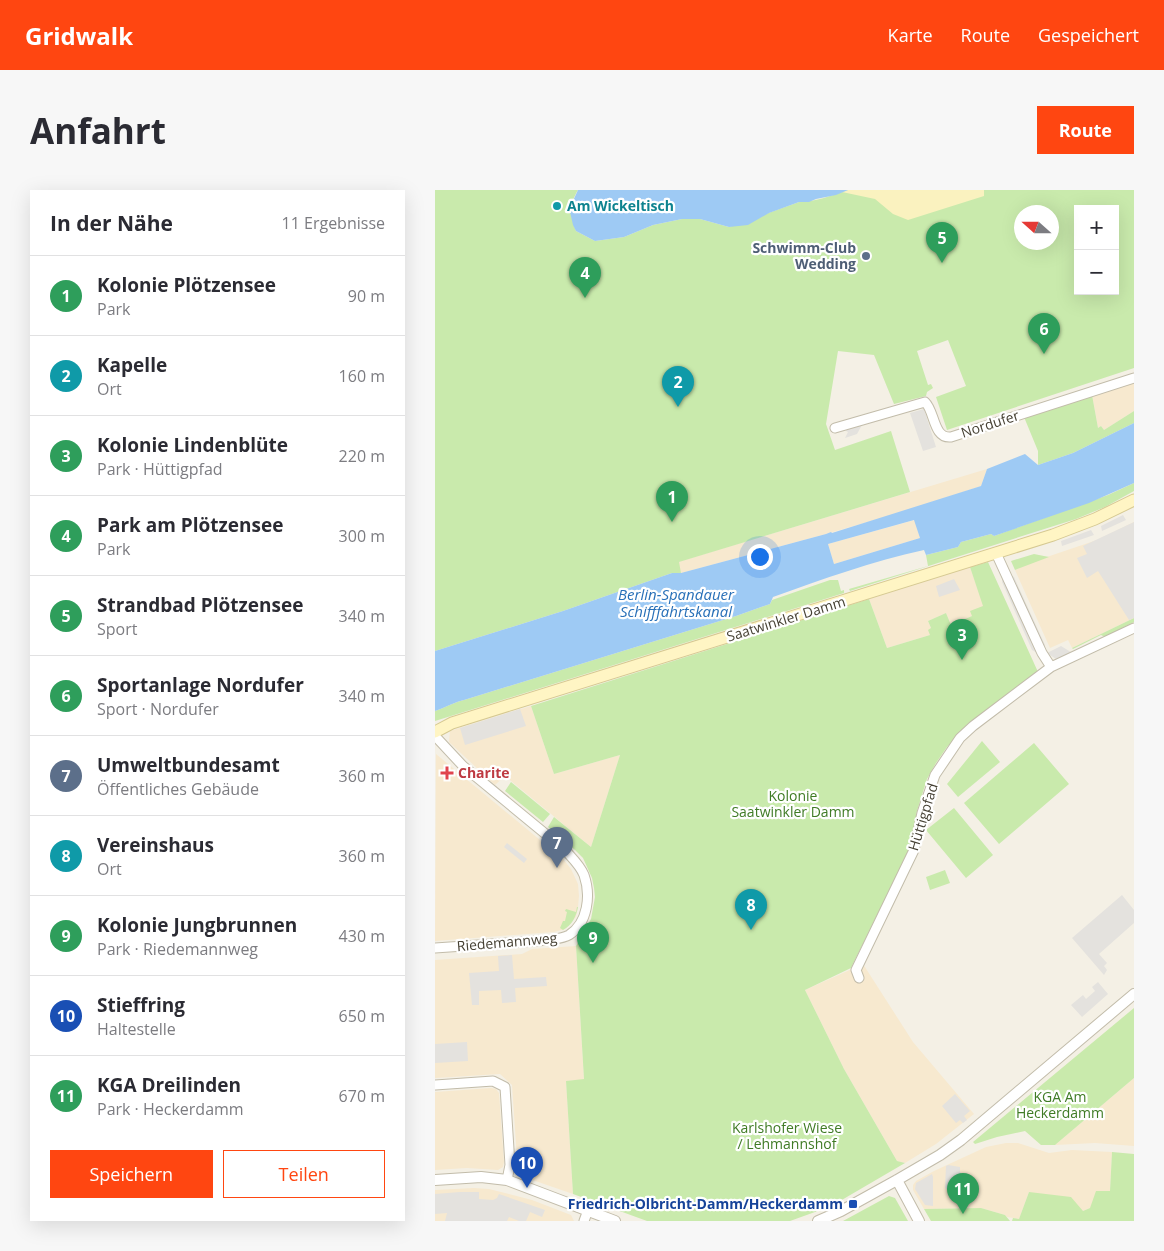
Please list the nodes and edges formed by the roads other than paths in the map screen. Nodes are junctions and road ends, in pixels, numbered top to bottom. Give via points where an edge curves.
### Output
1 (1134, 378) edge
2 (835, 428) dead end
3 (1134, 500) edge
4 (996, 553) junction
5 (1134, 628) edge
6 (1051, 667) junction
7 (435, 732) edge
8 (435, 736) edge
9 (435, 948) edge
10 (859, 978) dead end
11 (1134, 994) edge
12 (435, 1085) edge
13 (435, 1180) edge
14 (507, 1180) junction
15 (897, 1180) junction
16 (588, 1210) junction
17 (584, 1221) edge
18 (615, 1221) edge
19 (818, 1221) edge
20 (919, 1221) edge

1 - 2 street, Nordufer via 951,437 940,434 925,402
3 - 4 main road, Saatwinkler Damm via 1095,519
4 - 6 street
4 - 7 main road, Saatwinkler Damm via 452,723
5 - 6 street, Hüttigpfad
6 - 10 street, Hüttigpfad via 973,726 941,764 927,796 914,850 856,970
8 - 9 street, Riedemannweg via 463,766 577,862 588,893 583,918 567,936
11 - 15 street via 961,1140
12 - 14 street via 493,1081 505,1088 510,1165
13 - 14 street via 481,1177
14 - 16 street
15 - 19 street
15 - 20 street
16 - 17 street
16 - 18 street

